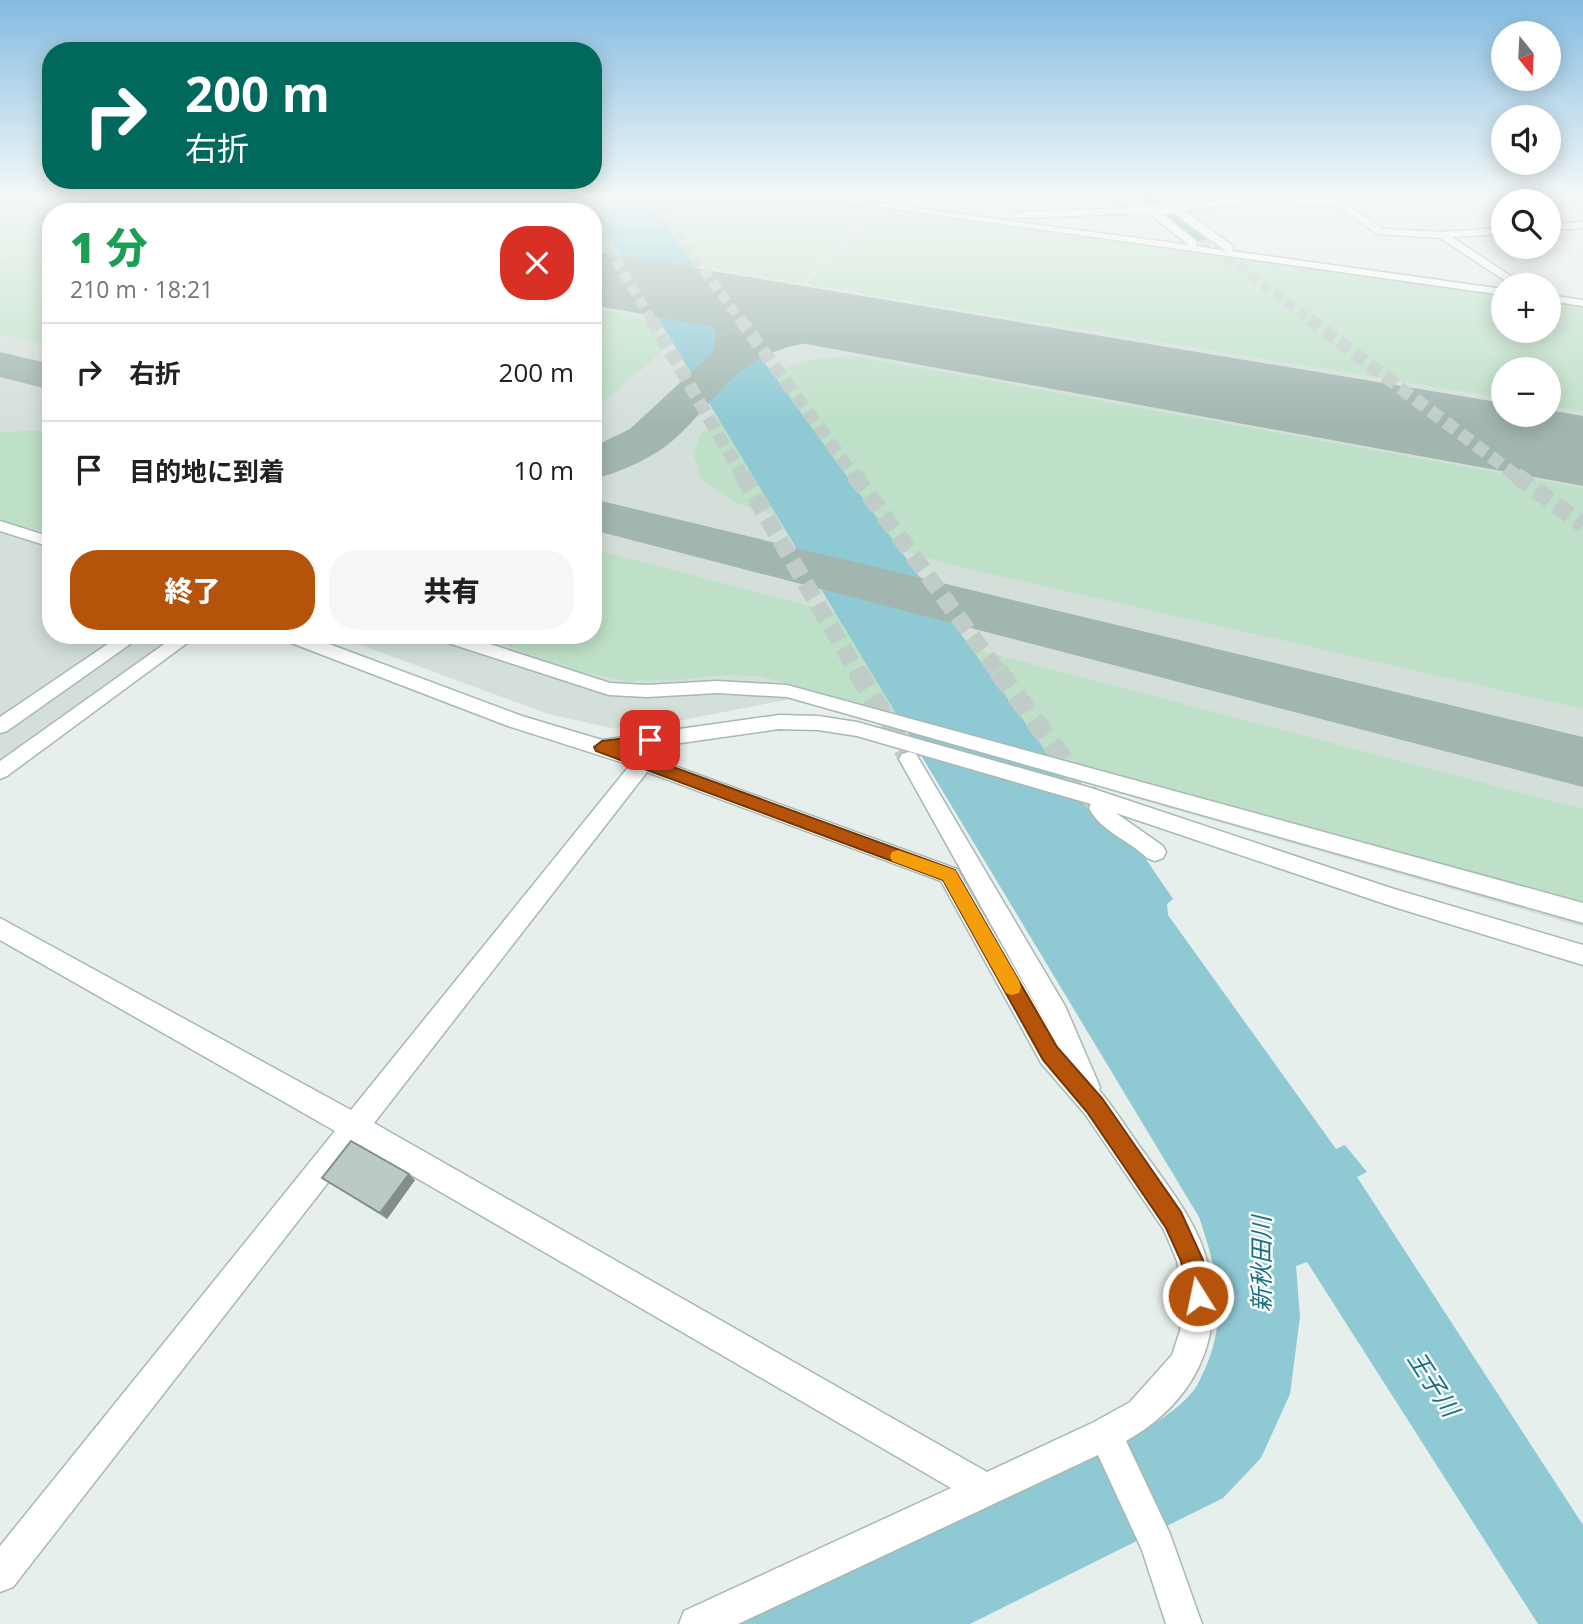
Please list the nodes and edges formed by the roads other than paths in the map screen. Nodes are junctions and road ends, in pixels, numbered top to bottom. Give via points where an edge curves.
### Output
1 (1364, 273) edge
2 (1406, 273) edge
3 (1491, 284) edge
4 (1491, 290) edge
5 (1561, 294) edge
6 (1583, 297) edge
7 (1561, 300) edge
8 (1583, 303) edge
9 (0, 526) edge
10 (42, 539) edge
11 (121, 644) edge
12 (176, 644) edge
13 (311, 644) edge
14 (470, 644) edge
15 (0, 726) edge
16 (602, 747) junction
17 (909, 759) tunnel mouth
18 (643, 762) junction
19 (0, 771) edge
20 (1099, 808) tunnel mouth
21 (1155, 852) dead end
22 (1583, 913) edge
23 (0, 928) edge
24 (1583, 955) edge
25 (1094, 1105) junction
26 (353, 1126) junction
27 (1109, 1439) junction
28 (985, 1489) junction
29 (0, 1574) edge
30 (697, 1624) edge
31 (1184, 1624) edge

1 - 4 street
2 - 3 street
5 - 6 street
7 - 8 street
9 - 10 street
11 - 15 street
12 - 19 street
13 - 16 street via 515,720
14 - 22 street via 609,689 788,691
16 - 18 street
16 - 24 street via 779,722 857,729 1091,796 1394,898
17 - 25 street via 1056,1014
18 - 25 street via 949,875 1050,1054
18 - 26 street
20 - 21 street via 1110,822 1142,838
23 - 26 street
25 - 27 street via 1174,1220 1192,1260 1198,1296 1196,1331 1185,1365 1142,1414
26 - 28 street
26 - 29 street
27 - 28 street
27 - 31 street via 1158,1546
28 - 30 street

